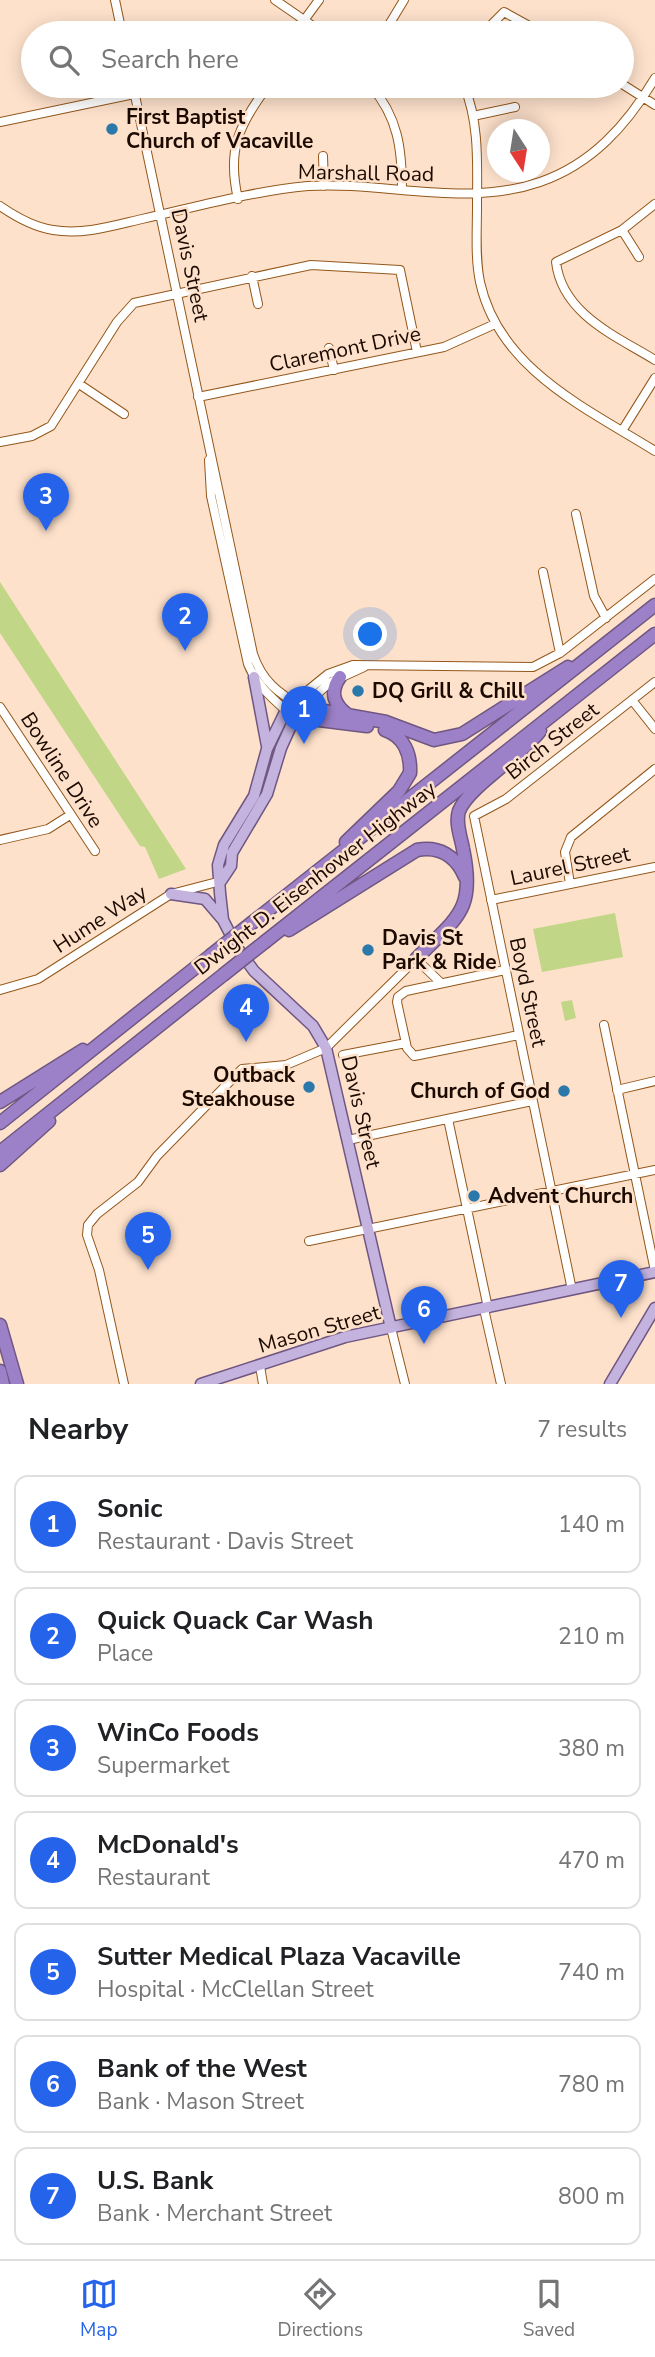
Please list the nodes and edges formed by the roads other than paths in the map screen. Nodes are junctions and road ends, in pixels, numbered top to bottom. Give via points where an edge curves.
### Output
1 (114, 0) edge
2 (275, 0) edge
3 (319, 0) edge
4 (404, 0) edge
5 (306, 19) junction
6 (119, 21) edge
7 (308, 21) edge
8 (391, 21) edge
9 (495, 21) edge
10 (520, 21) edge
11 (655, 78) edge
12 (634, 92) edge
13 (642, 97) junction
14 (100, 98) edge
15 (135, 98) edge
16 (260, 98) edge
17 (380, 98) edge
18 (468, 98) edge
19 (655, 105) edge
20 (515, 107) dead end
21 (473, 116) junction
22 (0, 122) edge
23 (323, 156) dead end
24 (324, 186) junction
25 (402, 189) junction
26 (477, 194) junction
27 (238, 199) junction
28 (655, 204) edge
29 (0, 206) edge
30 (159, 216) junction
31 (622, 230) junction
32 (639, 257) dead end
33 (252, 276) junction
34 (176, 293) junction
35 (258, 304) dead end
36 (495, 324) junction
37 (329, 348) dead end
38 (417, 352) junction
39 (655, 360) edge
40 (334, 369) junction
41 (655, 379) edge
42 (79, 384) junction
43 (198, 397) junction
44 (124, 414) dead end
45 (622, 431) junction
46 (0, 442) edge
47 (655, 451) edge
48 (210, 453) junction
49 (576, 514) dead end
50 (543, 572) dead end
51 (655, 579) edge
52 (655, 605) edge
53 (606, 618) junction
54 (655, 634) edge
55 (560, 653) junction
56 (591, 656) junction
57 (364, 667) junction
58 (254, 677) junction
59 (340, 677) junction
60 (655, 682) edge
61 (632, 700) junction
62 (0, 707) edge
63 (294, 709) junction
64 (349, 716) junction
65 (550, 717) junction
66 (655, 729) edge
67 (267, 749) junction
68 (655, 769) edge
69 (71, 815) junction
70 (475, 825) joint
71 (0, 840) edge
72 (95, 851) dead end
73 (331, 861) junction
74 (655, 867) edge
75 (221, 881) junction
76 (570, 884) junction
77 (468, 885) junction
78 (171, 894) junction
79 (491, 900) junction
80 (223, 920) junction
81 (266, 941) junction
82 (416, 959) junction
83 (505, 970) junction
84 (441, 983) junction
85 (0, 990) edge
86 (604, 1025) dead end
87 (519, 1035) junction
88 (108, 1038) junction
89 (406, 1043) junction
90 (326, 1048) junction
91 (343, 1055) dead end
92 (655, 1081) edge
93 (86, 1084) junction
94 (617, 1090) junction
95 (533, 1101) junction
96 (0, 1102) edge
97 (448, 1119) junction
98 (0, 1123) edge
99 (348, 1140) junction
100 (0, 1152) edge
101 (0, 1165) edge
102 (655, 1170) edge
103 (635, 1174) junction
104 (551, 1191) junction
105 (467, 1210) junction
106 (367, 1229) junction
107 (309, 1241) dead end
108 (655, 1273) edge
109 (572, 1290) junction
110 (486, 1308) junction
111 (655, 1308) edge
112 (0, 1325) edge
113 (391, 1328) junction
114 (260, 1366) junction
115 (0, 1371) edge
116 (3, 1384) edge
117 (17, 1384) edge
118 (124, 1384) edge
119 (201, 1384) edge
120 (263, 1384) edge
121 (405, 1384) edge
122 (500, 1384) edge
123 (610, 1384) edge

1 - 6 street
2 - 5 street
3 - 5 street
4 - 8 street
5 - 7 street
9 - 10 street via 504,12
11 - 13 street, Marshall Road
12 - 13 street
13 - 19 street
13 - 26 street, Marshall Road via 614,135 578,164 526,187
14 - 22 street
15 - 30 street, Davis Street
16 - 27 street via 233,150
17 - 25 street via 396,125
18 - 21 street
20 - 21 street
21 - 26 street
23 - 24 street
24 - 25 street, Marshall Road
24 - 27 street, Marshall Road
25 - 26 street, Marshall Road
26 - 36 street via 478,266
27 - 30 street, Marshall Road
28 - 31 street
29 - 30 street, Marshall Road via 37,226 70,232
30 - 34 street, Davis Street
31 - 32 street
31 - 39 street via 556,262 557,272 580,311
33 - 34 street
33 - 35 street
33 - 38 street via 312,265 400,270
34 - 42 street via 144,300 126,310
34 - 43 street, Davis Street
36 - 38 street, Claremont Drive via 454,344
36 - 45 street via 544,381
37 - 40 street
38 - 40 street, Claremont Drive
40 - 43 street, Claremont Drive
41 - 45 street
42 - 44 street
42 - 46 street via 51,426 32,436
43 - 48 street, Davis Street
45 - 47 street
48 - 58 street, Davis Street via 211,496 243,647
48 - 63 street, Davis Street via 253,654 266,681
49 - 53 street via 594,596
50 - 55 street
51 - 53 street
52 - 56 highway, Dwight D. Eisenhower Highway
53 - 55 street
54 - 65 highway, Dwight D. Eisenhower Highway
55 - 57 street via 520,670
56 - 64 highway via 554,673 452,738 422,738 386,722
56 - 73 highway, Dwight D. Eisenhower Highway
57 - 59 street
57 - 63 street via 353,665 328,674
58 - 63 street, Davis Street
58 - 67 main road
59 - 63 street
59 - 64 highway via 335,703
60 - 61 street, Birch Street
61 - 66 street
61 - 70 street, Birch Street via 506,799 476,814
62 - 69 street, Bowline Drive
63 - 64 highway
63 - 67 main road, Davis Street
63 - 73 highway via 391,732 409,755 406,782
63 - 75 main road, Davis Street via 274,780
65 - 77 highway via 530,744 459,811
65 - 81 highway, Dwight D. Eisenhower Highway
67 - 75 main road, Davis Street via 254,796 224,845 218,865
68 - 76 street via 571,837 565,852
69 - 71 street via 48,829
69 - 72 street, Bowline Drive
70 - 79 street, Boyd Street
73 - 88 highway, Dwight D. Eisenhower Highway, bridge
74 - 76 street, Laurel Street
75 - 78 street, Hume Way
75 - 80 main road, Davis Street
76 - 79 street, Laurel Street
77 - 81 highway via 462,869 448,854 417,850 304,923
77 - 82 highway via 463,908
78 - 80 main road via 205,899
78 - 85 street, Hume Way via 38,979
79 - 83 street, Boyd Street
80 - 90 main road, Davis Street via 254,971 313,1026
81 - 93 highway, Dwight D. Eisenhower Highway, bridge
82 - 84 street
82 - 90 street
83 - 84 street
83 - 87 street, Boyd Street
84 - 89 street via 398,997
86 - 94 street
87 - 89 street via 422,1056 411,1054
87 - 95 street, Boyd Street
88 - 96 highway via 69,1057
88 - 98 highway, Dwight D. Eisenhower Highway
89 - 91 street
90 - 99 main road, Davis Street
90 - 118 street via 286,1065 242,1069 157,1156 138,1182 88,1225
92 - 94 street
93 - 100 highway, Dwight D. Eisenhower Highway
93 - 101 highway
94 - 103 street
95 - 97 street
95 - 104 street, Boyd Street
97 - 99 street
97 - 105 street
99 - 106 main road, Davis Street
102 - 103 street
103 - 104 street
103 - 108 street
104 - 105 street
104 - 109 street, Boyd Street
105 - 106 street
105 - 110 street
106 - 107 street
106 - 113 main road, Davis Street
108 - 109 main road, Mason Street
109 - 110 main road, Mason Street
110 - 113 main road, Mason Street
110 - 122 street
111 - 123 main road
112 - 117 highway
113 - 114 main road, Mason Street via 345,1337
113 - 121 street, Davis Street
114 - 119 main road, Mason Street
114 - 120 street
115 - 116 highway

